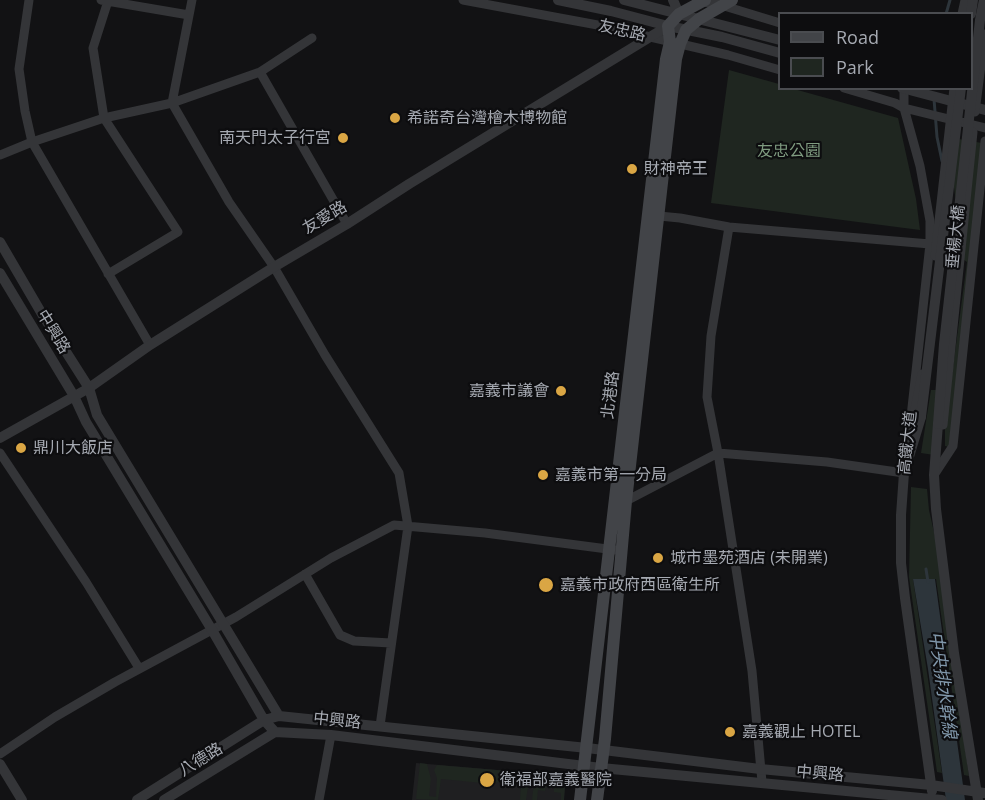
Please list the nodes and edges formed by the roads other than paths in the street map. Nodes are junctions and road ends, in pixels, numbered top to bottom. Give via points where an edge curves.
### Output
1 (29, 0) edge
2 (192, 0) edge
3 (463, 0) edge
4 (558, 0) edge
5 (624, 0) edge
6 (673, 0) edge
7 (984, 0) edge
8 (104, 1) edge
9 (701, 1) edge
10 (726, 3) edge
11 (679, 14) junction
12 (189, 15) junction
13 (699, 19) junction
14 (778, 22) edge
15 (668, 26) junction
16 (686, 30) junction
17 (985, 34) edge
18 (312, 38) dead end
19 (648, 38) junction
20 (778, 39) edge
21 (675, 43) junction
22 (778, 52) edge
23 (778, 69) edge
24 (260, 72) junction
25 (973, 87) edge
26 (851, 90) edge
27 (903, 90) edge
28 (907, 90) edge
29 (957, 90) edge
30 (964, 90) edge
31 (973, 90) edge
32 (985, 96) edge
33 (172, 103) junction
34 (904, 108) junction
35 (985, 110) edge
36 (104, 118) junction
37 (985, 128) edge
38 (985, 141) edge
39 (32, 142) junction
40 (0, 155) edge
41 (653, 217) junction
42 (347, 224) junction
43 (729, 226) junction
44 (0, 242) edge
45 (930, 244) junction
46 (274, 267) junction
47 (0, 273) edge
48 (108, 274) junction
49 (150, 345) junction
50 (89, 388) junction
51 (74, 396) junction
52 (941, 424) junction
53 (0, 438) edge
54 (0, 453) edge
55 (718, 453) junction
56 (904, 473) junction
57 (934, 476) junction
58 (626, 501) junction
59 (408, 526) junction
60 (615, 550) junction
61 (304, 574) junction
62 (224, 623) junction
63 (212, 630) junction
64 (391, 643) junction
65 (140, 668) junction
66 (279, 716) junction
67 (264, 720) junction
68 (380, 726) junction
69 (275, 732) junction
70 (331, 735) junction
71 (587, 748) junction
72 (604, 750) junction
73 (0, 754) edge
74 (0, 764) edge
75 (584, 766) junction
76 (601, 768) junction
77 (760, 769) junction
78 (762, 782) junction
79 (936, 786) junction
80 (978, 794) edge
81 (22, 800) edge
82 (137, 800) edge
83 (165, 800) edge
84 (320, 800) edge
85 (580, 800) edge
86 (597, 800) edge
87 (936, 800) edge

1 - 39 street via 19,69
2 - 12 street
3 - 19 street, 友忠路
4 - 15 street, 友忠路
5 - 11 street, 友忠路
6 - 11 street
7 - 25 street, 垂楊大橋, bridge
8 - 12 street
8 - 36 street via 93,48
9 - 10 street
9 - 11 main road
10 - 13 main road
10 - 14 street
11 - 13 street, 友忠路
11 - 15 main road
12 - 33 street
13 - 16 main road, 北港路
13 - 20 street, 友忠路
15 - 16 street, 友忠路
15 - 19 street, 友愛路
15 - 21 main road, 北港路
16 - 21 main road, 北港路
16 - 22 street, 友忠路
17 - 52 street, bridge
18 - 24 street
19 - 21 street, 友忠路
19 - 42 street, 友愛路
21 - 23 street, 友忠路
21 - 41 main road, 北港路
24 - 33 street
24 - 42 street
26 - 34 street
27 - 34 street, 高鐵大道
28 - 35 street
29 - 56 street, 垂楊大橋, bridge via 917,418
30 - 32 street
31 - 52 street, 垂楊大橋, bridge via 946,332
33 - 36 street
33 - 46 street via 229,202
34 - 37 street
34 - 45 street, 高鐵大道 via 920,166
36 - 39 street
36 - 48 street via 178,232
38 - 57 street, 高鐵大道 via 952,446
39 - 40 street
39 - 48 street
41 - 43 street
41 - 58 main road, 北港路
41 - 60 main road, 北港路
42 - 46 street, 友愛路
43 - 45 street
43 - 55 street via 711,336 707,397
44 - 50 street, 中興路
45 - 56 street, 高鐵大道
46 - 49 street, 友愛路
46 - 59 street via 399,473
47 - 51 street, 中興路
48 - 49 street
49 - 50 street, 友愛路
50 - 51 street, 友愛路
50 - 62 street, 中興路 via 97,415
51 - 53 street, 友愛路
51 - 63 street, 中興路
52 - 57 street, 垂楊大橋
54 - 65 street
55 - 56 street
55 - 58 street
55 - 77 street via 752,671
56 - 79 street, 高鐵大道 via 901,515 905,598
57 - 80 street, 高鐵大道 via 953,642
58 - 60 main road, 北港路
59 - 60 street
59 - 61 street via 394,525
59 - 64 street
60 - 71 main road, 北港路
60 - 72 main road, 北港路
61 - 62 street
61 - 64 street via 340,635 354,641
62 - 63 street
62 - 66 street, 中興路
63 - 65 street
63 - 67 street, 中興路
64 - 68 street
65 - 73 street
66 - 67 street, 八德路
66 - 68 street, 中興路
66 - 69 street
67 - 69 street, 中興路
67 - 82 street, 八德路
68 - 71 street, 中興路
69 - 70 street, 中興路
69 - 83 street, 八德路
70 - 75 street, 中興路
70 - 84 street
71 - 72 street, 中興路
71 - 75 main road, 北港路
72 - 76 main road, 北港路
72 - 77 street, 中興路
74 - 81 street
75 - 76 street, 中興路
75 - 85 main road, 北港路
76 - 78 street, 中興路
76 - 86 main road, 北港路
77 - 78 street
77 - 79 street, 中興路
78 - 87 street, 中興路
79 - 80 street, 中興路
79 - 87 street, 高鐵大道

